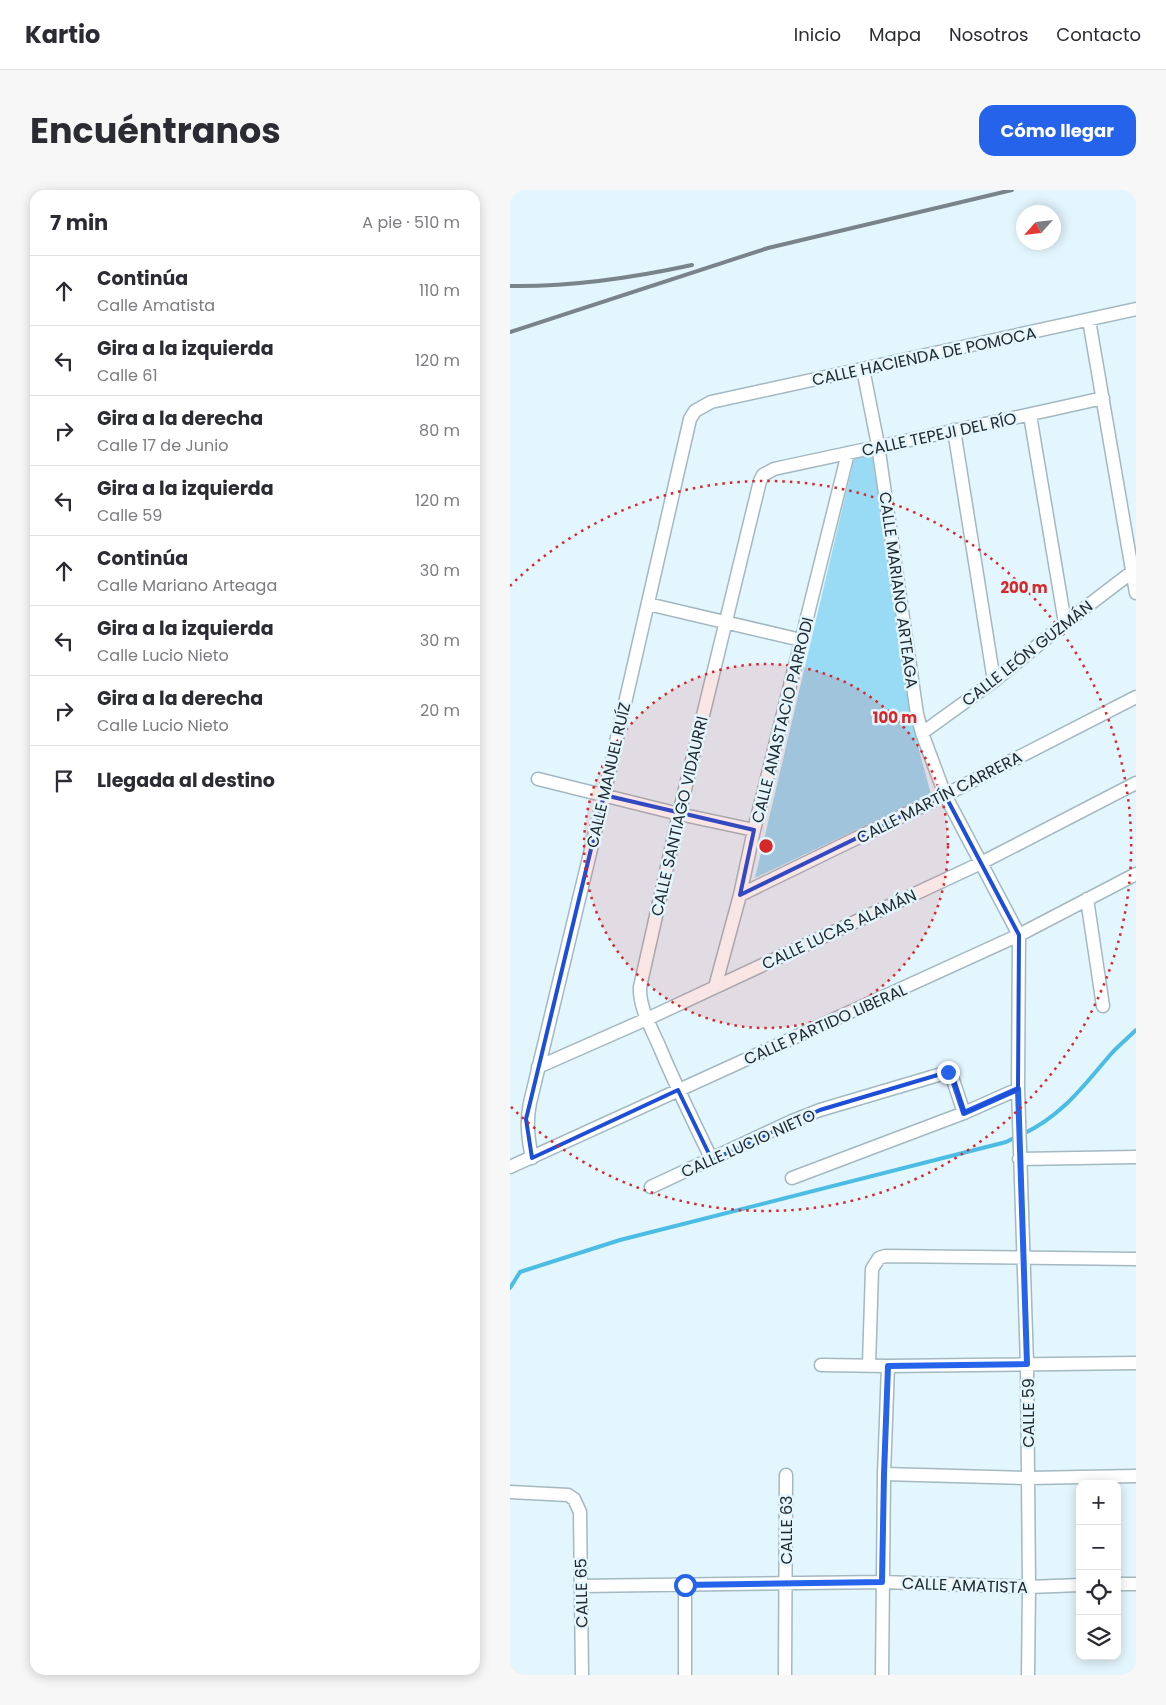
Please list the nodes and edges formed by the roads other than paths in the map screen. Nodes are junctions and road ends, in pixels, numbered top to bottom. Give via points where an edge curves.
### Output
1 (1136, 309) edge
2 (1089, 320) junction
3 (864, 369) junction
4 (1103, 398) junction
5 (711, 402) joint
6 (1030, 415) junction
7 (954, 430) junction
8 (878, 445) junction
9 (848, 452) junction
10 (774, 469) joint
11 (1132, 572) junction
12 (1136, 592) edge
13 (648, 604) junction
14 (725, 622) junction
15 (1065, 623) junction
16 (801, 640) junction
17 (994, 681) junction
18 (1136, 696) edge
19 (922, 732) junction
20 (538, 779) dead end
21 (1136, 783) edge
22 (604, 795) junction
23 (944, 795) junction
24 (679, 814) junction
25 (754, 830) junction
26 (982, 863) junction
27 (1136, 874) edge
28 (740, 895) junction
29 (1087, 899) junction
30 (1019, 935) junction
31 (715, 987) junction
32 (1103, 1006) dead end
33 (647, 1019) junction
34 (538, 1067) junction
35 (1018, 1089) junction
36 (678, 1090) junction
37 (964, 1113) junction
38 (1019, 1155) junction
39 (1136, 1156) edge
40 (532, 1158) junction
41 (712, 1160) junction
42 (510, 1166) edge
43 (792, 1178) dead end
44 (651, 1187) dead end
45 (1023, 1258) junction
46 (1136, 1259) edge
47 (1136, 1363) edge
48 (1027, 1364) junction
49 (820, 1365) dead end
50 (869, 1365) junction
51 (888, 1366) junction
52 (884, 1474) junction
53 (786, 1475) dead end
54 (1136, 1476) edge
55 (1028, 1478) junction
56 (510, 1492) edge
57 (882, 1582) junction
58 (785, 1584) junction
59 (1121, 1584) edge
60 (1136, 1584) edge
61 (685, 1585) junction
62 (1076, 1585) edge
63 (580, 1586) junction
64 (1029, 1587) junction
65 (582, 1675) edge
66 (685, 1675) edge
67 (785, 1675) edge
68 (882, 1675) edge
69 (1028, 1675) edge

1 - 2 street, CALLE HACIENDA DE POMOCA
2 - 3 street, CALLE HACIENDA DE POMOCA
2 - 4 street
3 - 5 street, CALLE HACIENDA DE POMOCA
3 - 8 street, CALLE MARIANO ARTEAGA
4 - 6 street, CALLE TEPEJI DEL RÍO
4 - 11 street
5 - 13 street, CALLE MANUEL RUÍZ via 695,411 690,419
6 - 7 street, CALLE TEPEJI DEL RÍO
6 - 15 street
7 - 8 street, CALLE TEPEJI DEL RÍO
7 - 17 street
8 - 9 street, CALLE TEPEJI DEL RÍO
8 - 19 street, CALLE MARIANO ARTEAGA
9 - 10 street, CALLE TEPEJI DEL RÍO
9 - 16 street, CALLE ANASTACIO PARRODI
10 - 14 street, CALLE SANTIAGO VIDAURRI via 763,475 760,481
11 - 12 street
11 - 15 street, CALLE LEÓN GUZMÁN
13 - 14 street
13 - 22 street, CALLE MANUEL RUÍZ
14 - 16 street
14 - 24 street, CALLE SANTIAGO VIDAURRI
15 - 17 street, CALLE LEÓN GUZMÁN
16 - 25 street, CALLE ANASTACIO PARRODI
17 - 19 street, CALLE LEÓN GUZMÁN
18 - 23 street, CALLE MARTÍN CARRERA
19 - 23 street, CALLE MARIANO ARTEAGA
20 - 22 street
21 - 26 street, CALLE LUCAS ALAMÁN
22 - 24 street
22 - 34 street, CALLE MANUEL RUÍZ
23 - 26 street, CALLE MARIANO ARTEAGA
23 - 28 street, CALLE MARTÍN CARRERA
24 - 25 street
24 - 33 street, CALLE SANTIAGO VIDAURRI via 642,974 640,995
25 - 28 street, CALLE ANASTACIO PARRODI
26 - 30 street, CALLE MARIANO ARTEAGA
26 - 31 street, CALLE LUCAS ALAMÁN
27 - 29 street, CALLE PARTIDO LIBERAL
28 - 31 street, CALLE ANASTACIO PARRODI
29 - 30 street, CALLE PARTIDO LIBERAL
29 - 32 street
30 - 35 street, CALLE MARIANO ARTEAGA
30 - 36 street, CALLE PARTIDO LIBERAL
31 - 33 street, CALLE LUCAS ALAMÁN
33 - 34 street, CALLE LUCAS ALAMÁN
33 - 36 street, CALLE SANTIAGO VIDAURRI
34 - 40 street, CALLE MANUEL RUÍZ via 526,1119
35 - 37 street
35 - 38 street, CALLE MARIANO ARTEAGA
36 - 40 street, CALLE PARTIDO LIBERAL
36 - 41 street, CALLE SANTIAGO VIDAURRI
37 - 41 street, CALLE LUCIO NIETO via 948,1072 820,1110
37 - 43 street
38 - 39 street
38 - 45 street, CALLE 59
40 - 42 street, CALLE PARTIDO LIBERAL
41 - 44 street, CALLE LUCIO NIETO
45 - 46 street
45 - 48 street, CALLE 59
45 - 50 street via 885,1256 872,1269
47 - 48 street
48 - 51 street
48 - 55 street, CALLE 59
49 - 50 street
50 - 51 street
51 - 52 street
52 - 55 street
52 - 57 street
53 - 58 street, CALLE 63
54 - 55 street
55 - 64 street, CALLE 59
56 - 63 street, CALLE 65 via 568,1495 574,1499 580,1512
57 - 58 street, CALLE AMATISTA
57 - 64 street, CALLE AMATISTA
57 - 68 street
58 - 61 street, CALLE AMATISTA
58 - 67 street, CALLE 63
59 - 60 street
61 - 63 street, CALLE AMATISTA
61 - 66 street
62 - 64 street, CALLE AMATISTA
63 - 65 street, CALLE 65
64 - 69 street, CALLE 59

